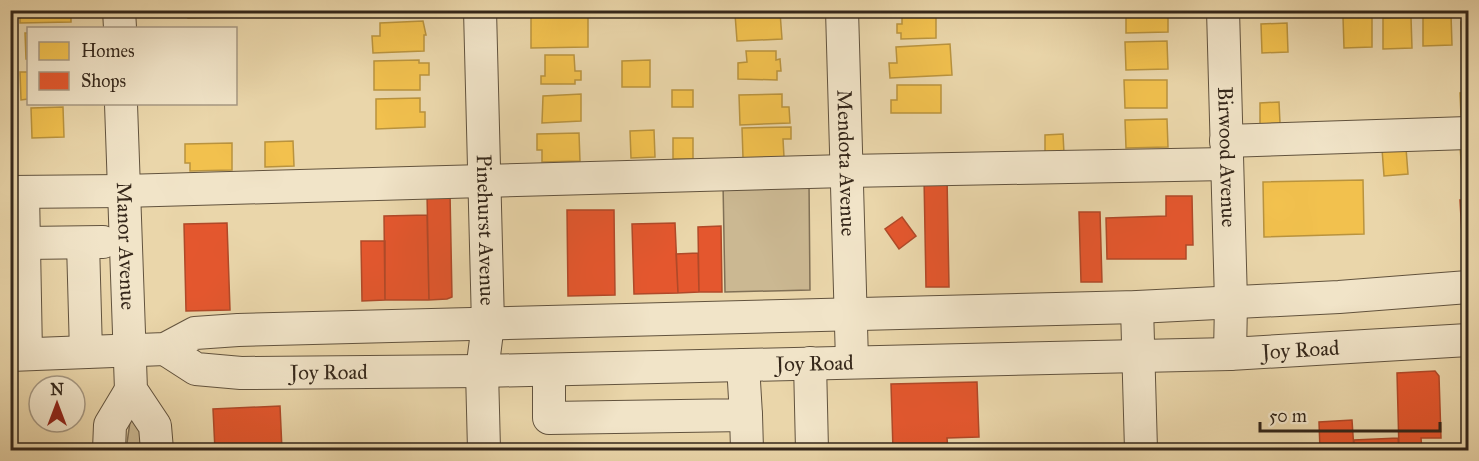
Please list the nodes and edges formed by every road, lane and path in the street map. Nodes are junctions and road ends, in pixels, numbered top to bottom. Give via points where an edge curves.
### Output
1 (119, 10) edge
2 (480, 10) edge
3 (842, 10) edge
4 (1223, 10) edge
5 (120, 27) edge
6 (121, 105) edge
7 (1468, 133) edge
8 (1226, 153) junction
9 (846, 171) junction
10 (483, 181) junction
11 (123, 191) junction
12 (17, 192) edge
13 (125, 241) junction
14 (24, 243) junction
15 (83, 243) junction
16 (1468, 287) edge
17 (1231, 302) junction
18 (1137, 307) junction
19 (850, 315) junction
20 (488, 324) junction
21 (1468, 340) edge
22 (165, 349) junction
23 (128, 351) junction
24 (86, 352) junction
25 (1230, 354) junction
26 (18, 355) edge
27 (1138, 355) junction
28 (852, 362) junction
29 (810, 363) junction
30 (743, 365) junction
31 (549, 370) junction
32 (482, 372) junction
33 (130, 390) junction
34 (746, 415) junction
35 (109, 450) edge
36 (157, 450) edge
37 (484, 450) edge
38 (747, 450) edge
39 (812, 450) edge
40 (1141, 450) edge

1 - 5 street
2 - 10 street, Pinehurst Avenue
3 - 9 street, Mendota Avenue
4 - 8 street, Birwood Avenue
6 - 11 street, Manor Avenue
7 - 8 street
8 - 9 street
8 - 17 street, Birwood Avenue
9 - 10 street
9 - 19 street, Mendota Avenue
10 - 11 street
10 - 20 street, Pinehurst Avenue
11 - 12 street
11 - 13 street, Manor Avenue
12 - 14 street
13 - 15 street
13 - 23 street, Manor Avenue
14 - 15 street
14 - 26 street
15 - 24 street
16 - 17 street, Joy Road
17 - 18 street, Joy Road
17 - 25 street, Birwood Avenue
18 - 19 street, Joy Road
18 - 27 street
19 - 20 street, Joy Road
19 - 28 street, Mendota Avenue
20 - 22 street, Joy Road via 195,333
20 - 32 street, Pinehurst Avenue
21 - 25 street, Joy Road
22 - 23 street, Joy Road
22 - 32 street, Joy Road via 196,369 241,373
23 - 24 street, Joy Road
23 - 33 street, Manor Avenue
24 - 26 street, Joy Road
25 - 27 street, Joy Road
27 - 28 street, Joy Road
27 - 40 street
28 - 29 street, Joy Road
29 - 30 street, Joy Road
29 - 39 street
30 - 31 street, Joy Road
30 - 34 street
31 - 32 street, Joy Road
31 - 34 street via 549,418
32 - 37 street, Pinehurst Avenue
33 - 35 street via 110,425
33 - 36 street via 155,426
34 - 38 street

